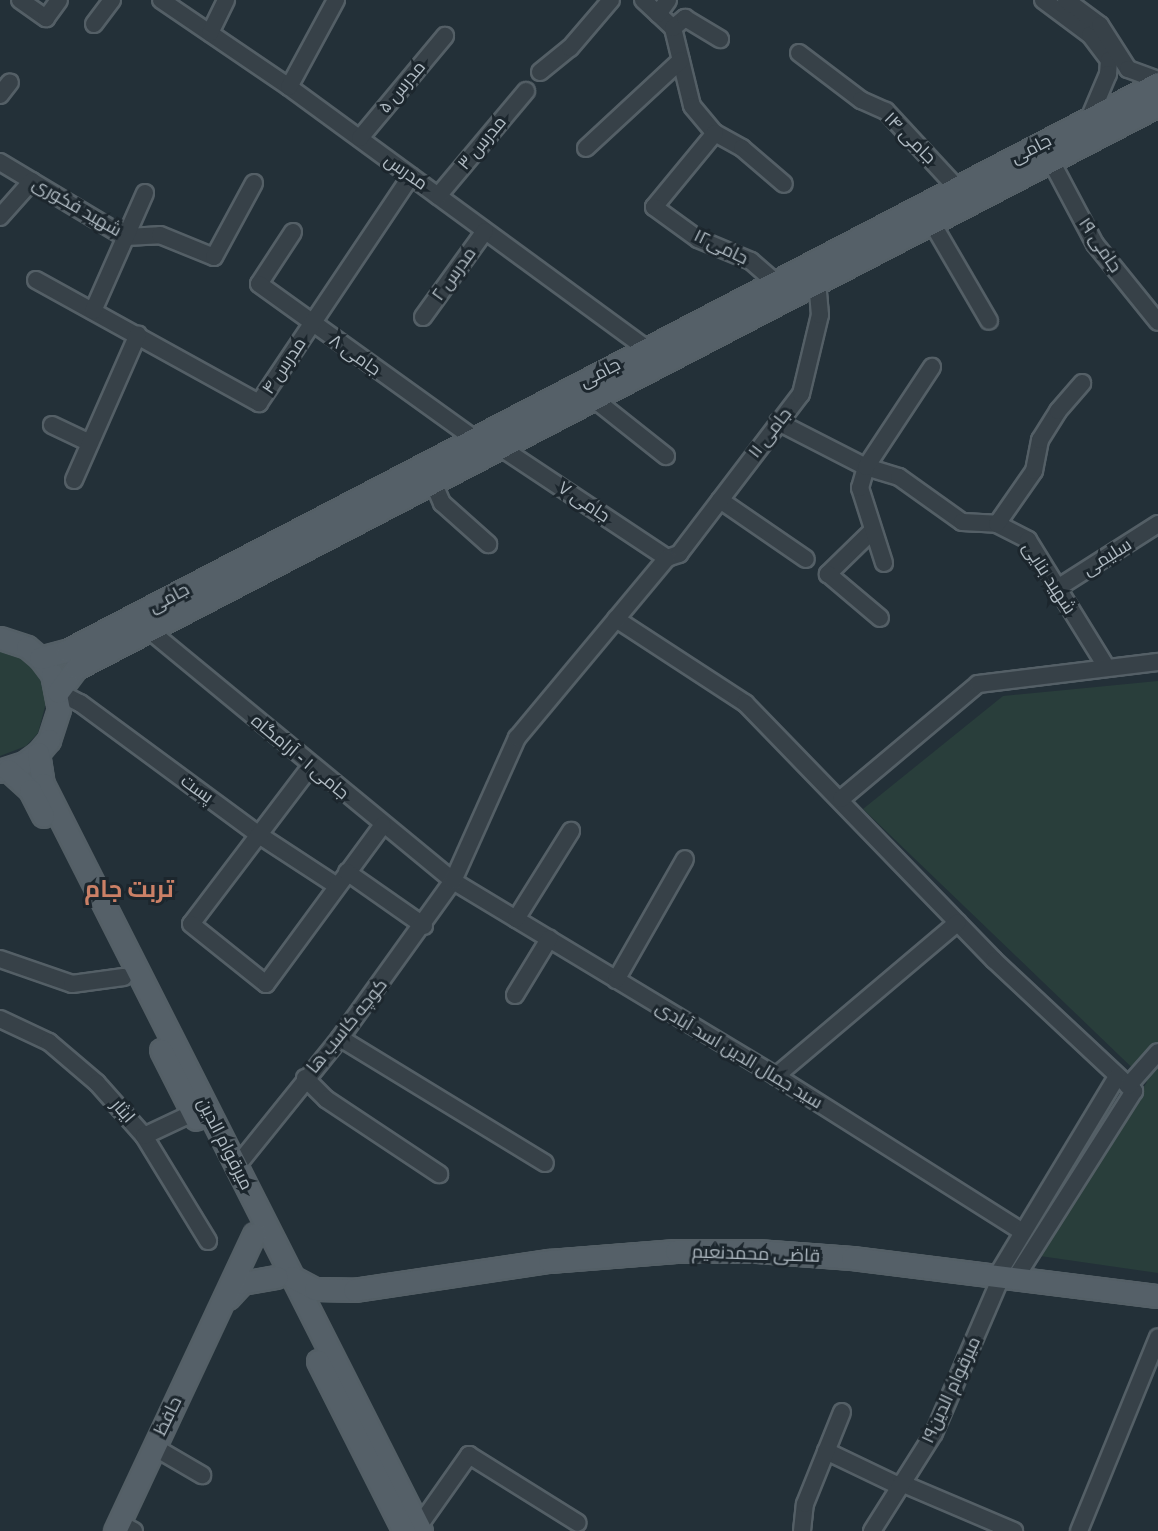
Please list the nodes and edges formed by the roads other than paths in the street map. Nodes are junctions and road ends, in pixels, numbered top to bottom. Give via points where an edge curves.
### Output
1 (20, 0) edge
2 (59, 0) edge
3 (112, 0) edge
4 (160, 0) edge
5 (226, 0) edge
6 (336, 0) edge
7 (611, 0) edge
8 (642, 0) edge
9 (1043, 0) edge
10 (1066, 0) edge
11 (663, 7) edge
12 (94, 24) dead end
13 (674, 28) junction
14 (210, 33) junction
15 (445, 36) dead end
16 (720, 39) dead end
17 (799, 53) dead end
18 (681, 60) junction
19 (540, 72) dead end
20 (1158, 82) edge
21 (289, 87) junction
22 (526, 91) dead end
23 (1158, 105) edge
24 (1089, 119) junction
25 (715, 133) junction
26 (360, 138) junction
27 (586, 148) dead end
28 (1051, 161) junction
29 (0, 162) edge
30 (411, 176) junction
31 (32, 182) junction
32 (254, 183) dead end
33 (784, 184) dead end
34 (957, 188) junction
35 (145, 193) dead end
36 (438, 196) junction
37 (0, 217) edge
38 (932, 223) junction
39 (485, 231) junction
40 (896, 231) junction
41 (293, 232) dead end
42 (125, 237) junction
43 (862, 248) junction
44 (36, 280) dead end
45 (776, 282) junction
46 (817, 283) junction
47 (93, 311) junction
48 (423, 317) dead end
49 (989, 321) dead end
50 (1158, 322) edge
51 (311, 325) junction
52 (138, 334) junction
53 (653, 357) junction
54 (932, 367) dead end
55 (1082, 383) dead end
56 (594, 399) junction
57 (778, 422) junction
58 (52, 424) dead end
59 (475, 439) junction
60 (90, 443) junction
61 (500, 447) junction
62 (666, 456) dead end
63 (866, 467) junction
64 (74, 480) dead end
65 (433, 482) junction
66 (720, 500) junction
67 (997, 524) junction
68 (1158, 524) edge
69 (872, 531) junction
70 (488, 544) dead end
71 (667, 558) junction
72 (806, 559) dead end
73 (884, 563) dead end
74 (1056, 589) junction
75 (880, 618) dead end
76 (616, 619) junction
77 (149, 630) junction
78 (0, 638) edge
79 (40, 658) junction
80 (1158, 662) edge
81 (1107, 668) junction
82 (58, 692) junction
83 (38, 753) junction
84 (311, 766) junction
85 (4, 770) edge
86 (841, 800) junction
87 (383, 825) junction
88 (571, 831) dead end
89 (259, 835) junction
90 (685, 859) dead end
91 (342, 879) junction
92 (453, 881) junction
93 (516, 919) junction
94 (958, 922) junction
95 (424, 926) junction
96 (549, 939) junction
97 (0, 958) edge
98 (124, 977) junction
99 (616, 980) junction
100 (515, 995) dead end
101 (0, 1019) edge
102 (340, 1038) junction
103 (165, 1042) junction
104 (1158, 1052) edge
105 (182, 1076) junction
106 (777, 1076) junction
107 (305, 1078) junction
108 (1126, 1085) junction
109 (193, 1113) junction
110 (144, 1136) junction
111 (545, 1163) dead end
112 (236, 1167) junction
113 (439, 1174) dead end
114 (1023, 1232) junction
115 (254, 1234) junction
116 (208, 1241) dead end
117 (1006, 1275) junction
118 (284, 1277) junction
119 (354, 1290) junction
120 (1158, 1296) edge
121 (223, 1302) junction
122 (1158, 1337) edge
123 (322, 1339) junction
124 (842, 1412) dead end
125 (154, 1447) junction
126 (826, 1451) junction
127 (202, 1475) dead end
128 (900, 1485) junction
129 (579, 1523) dead end
130 (122, 1528) edge
131 (414, 1530) edge
132 (802, 1531) edge
133 (872, 1531) edge
134 (1014, 1531) edge
135 (1079, 1531) edge

1 - 2 street via 46,18
3 - 12 street
4 - 14 street, مدرس
5 - 14 street
6 - 21 street
7 - 19 street via 570,48
8 - 11 street
9 - 24 street via 1090,35 1109,60 1108,74
10 - 20 street via 1100,25 1128,69
11 - 13 street
13 - 16 street via 685,18
13 - 18 street
14 - 21 street, مدرس
15 - 26 street, مدرس ۵
17 - 34 street, جامی ۱۴ via 861,100 886,111
18 - 25 street via 692,106
18 - 27 street
20 - 24 main road, جامی
21 - 26 street, مدرس
22 - 36 street, مدرس ۳
23 - 28 main road, جامی
24 - 34 main road, جامی
25 - 33 street via 742,148
25 - 45 street, جامی۱۲ via 654,207 698,239 751,261
26 - 30 street, مدرس
28 - 38 main road, جامی
28 - 50 street, جامی ۱۹ via 1095,244
29 - 31 street, شهید فکوری
30 - 36 street, مدرس
30 - 51 street, مدرس ۴
31 - 37 street
31 - 42 street, شهید فکوری
32 - 42 street, شهید فکوری via 214,257 160,235
34 - 40 main road, جامی
35 - 42 street
36 - 39 street, مدرس
38 - 40 main road, جامی
38 - 49 street
39 - 48 street, مدرس ۲
39 - 53 street, مدرس
40 - 43 main road, جامی
41 - 51 street, جامی ۸ via 259,284
42 - 47 street
43 - 45 main road, جامی
43 - 46 main road, جامی
44 - 47 street, مدرس ۴
45 - 53 main road, جامی
46 - 53 main road, جامی
46 - 57 street, جامی ۱۱ via 820,315 801,394
47 - 52 street, مدرس ۴
51 - 52 street, مدرس ۴ via 259,403
51 - 59 street, جامی ۸
52 - 60 street
53 - 56 main road, جامی
53 - 59 main road, جامی
54 - 63 street
55 - 67 street via 1040,440 1034,471
56 - 61 main road, جامی
56 - 62 street
57 - 63 street, شهید بنایی
57 - 66 street, جامی ۱۱
58 - 60 street
59 - 79 main road, جامی via 74,647
60 - 64 street
61 - 65 main road, جامی
61 - 71 street, جامی ۷
63 - 67 street, شهید بنایی via 899,477 962,522
63 - 69 street via 860,488
65 - 70 street via 442,502
65 - 77 main road, جامی
66 - 71 street, جامی ۱۱ via 679,554
66 - 72 street
67 - 74 street, شهید بنایی via 1028,540
68 - 74 street, سلیمی
69 - 73 street
69 - 75 street via 828,574
71 - 76 street, جامی ۱۱
74 - 81 street, شهید بنایی
76 - 86 street via 745,703
76 - 92 street, کوچه کاسب ها via 517,738
77 - 82 main road, جامی via 76,668
77 - 84 street, جامی ۱ - آرامگاه
78 - 79 main road via 27,646
79 - 82 main road
80 - 81 street
81 - 86 street via 978,684
82 - 83 main road via 56,725
82 - 89 street, پست via 80,703
83 - 85 main road
83 - 103 main road, میرقوام الدین via 43,784
84 - 87 street, جامی ۱ - آرامگاه
84 - 89 street
85 - 98 main road, میرقوام الدین via 30,790
86 - 94 street
87 - 91 street
87 - 92 street, جامی ۱ - آرامگاه
88 - 93 street
89 - 91 street, پست
89 - 91 street via 191,924 266,984
90 - 99 street
91 - 95 street, پست
92 - 93 street, سید جمال الدین اسد آبادی
92 - 95 street, کوچه کاسب ها
93 - 96 street, سید جمال الدین اسد آبادی
94 - 106 street
94 - 108 street
95 - 102 street, کوچه کاسب ها
96 - 99 street, سید جمال الدین اسد آبادی
96 - 100 street
97 - 98 street via 72,984
98 - 103 main road, میرقوام الدین
99 - 106 street, سید جمال الدین اسد آبادی
101 - 110 street, ایثار via 49,1042 98,1083
102 - 107 street, کوچه کاسب ها
102 - 111 street
103 - 105 main road, میرقوام الدین
104 - 108 street
105 - 109 main road, میرقوام الدین
105 - 112 main road, میرقوام الدین
106 - 114 street, سید جمال الدین اسد آبادی
107 - 112 street, کوچه کاسب ها
107 - 113 street via 326,1099
108 - 114 street
108 - 117 street
109 - 110 street
109 - 115 main road, میرقوام الدین
110 - 116 street, ایثار
112 - 118 main road, میرقوام الدین
114 - 117 street
115 - 118 main road, میرقوام الدین
115 - 121 main road, حافظ
117 - 119 main road, قاضی محمدنعیم via 781,1252 675,1251 549,1261
117 - 120 main road, قاضی محمدنعیم
117 - 128 street, میرقوام الدین۱۹ via 934,1433
118 - 119 main road, قاضی محمدنعیم via 315,1288
118 - 121 main road via 242,1283
118 - 123 main road, میرقوام الدین
118 - 131 main road, میرقوام الدین
119 - 123 main road, قاضی محمدنعیم via 323,1313 318,1324
121 - 125 main road, حافظ
122 - 135 street
123 - 131 main road, میرقوام الدین
124 - 126 street
125 - 127 street
125 - 130 main road, حافظ
126 - 128 street
126 - 132 street via 805,1504
128 - 133 street, میرقوام الدین۱۹
128 - 134 street
129 - 131 street via 469,1455

